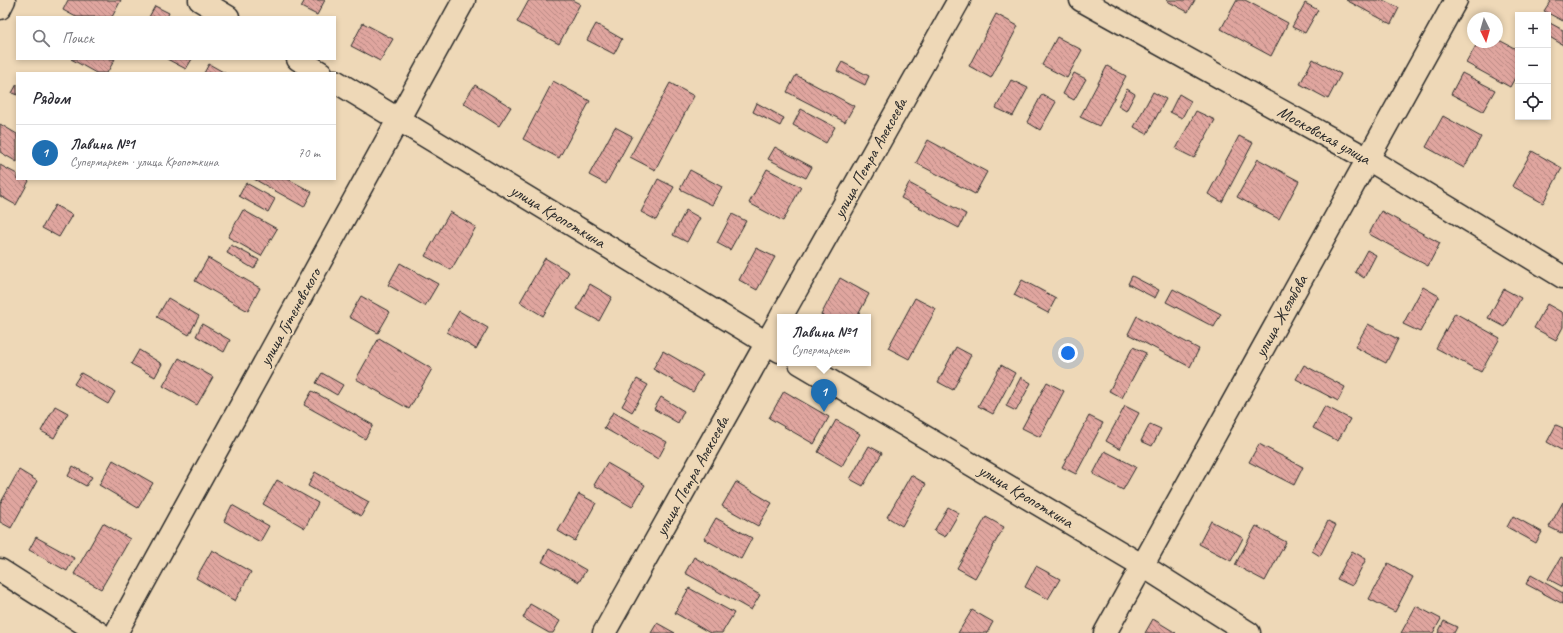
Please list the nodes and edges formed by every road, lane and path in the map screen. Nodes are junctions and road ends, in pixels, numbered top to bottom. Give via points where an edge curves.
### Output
1 (4, 0) edge
2 (200, 0) edge
3 (464, 0) edge
4 (959, 0) edge
5 (1081, 0) edge
6 (1456, 0) edge
7 (0, 8) edge
8 (226, 16) edge
9 (300, 60) edge
10 (319, 72) edge
11 (336, 82) edge
12 (398, 119) junction
13 (1368, 159) junction
14 (1563, 277) edge
15 (783, 314) edge
16 (777, 332) edge
17 (773, 347) edge
18 (805, 366) edge
19 (1143, 566) junction
20 (0, 570) edge
21 (99, 633) edge
22 (116, 633) edge
23 (604, 633) edge
24 (1105, 633) edge
25 (1249, 633) edge

1 - 7 street
2 - 8 street
3 - 12 street, улица Гутеневского
4 - 15 street, улица Петра Алексеева
5 - 13 street, Московская улица
6 - 13 street, улица Желябова
9 - 10 street
11 - 12 street, улица Кропоткина
12 - 17 street, улица Кропоткина
12 - 22 street, улица Гутеневского
13 - 14 street, Московская улица
13 - 19 street, улица Желябова
16 - 17 street, улица Петра Алексеева
17 - 23 street, улица Петра Алексеева
18 - 19 street, улица Кропоткина
19 - 24 street, улица Желябова
19 - 25 street, улица Кропоткина
20 - 21 street

